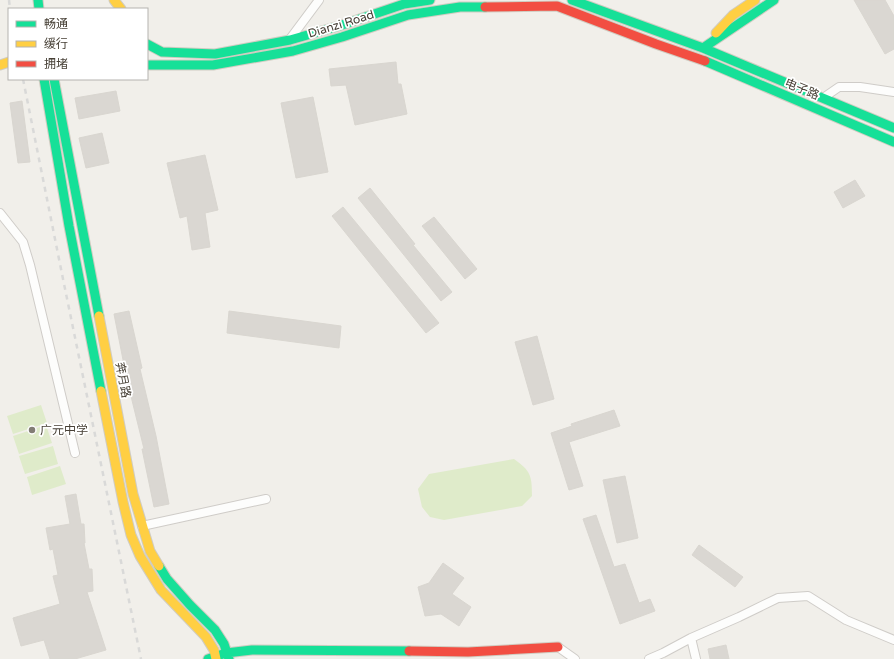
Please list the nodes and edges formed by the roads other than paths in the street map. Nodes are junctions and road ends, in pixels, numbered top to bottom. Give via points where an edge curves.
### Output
1 (114, 0) edge
2 (319, 0) edge
3 (430, 0) edge
4 (572, 0) edge
5 (755, 0) edge
6 (774, 0) edge
7 (403, 2) edge
8 (120, 8) edge
9 (290, 40) junction
10 (148, 45) edge
11 (703, 48) junction
12 (700, 58) junction
13 (148, 65) edge
14 (44, 80) edge
15 (54, 80) edge
16 (894, 92) edge
17 (823, 98) junction
18 (894, 128) edge
19 (894, 142) edge
20 (0, 213) edge
21 (75, 453) dead end
22 (266, 499) dead end
23 (142, 526) junction
24 (691, 638) junction
25 (894, 640) edge
26 (558, 646) joint
27 (252, 650) junction
28 (227, 656) edge
29 (213, 658) edge
30 (237, 659) edge
31 (575, 659) edge
32 (650, 659) edge
33 (696, 659) edge

1 - 8 main road
2 - 9 street
3 - 7 main road, Dianzi Road
4 - 11 main road
5 - 11 main road via 733,15
6 - 11 main road
7 - 9 main road, Dianzi Road via 339,26
9 - 10 main road, Dianzi Road via 215,54 176,54 162,52
11 - 12 main road
11 - 17 main road, 电子路
12 - 13 main road, Dianzi Road via 557,6 460,7 408,14 293,51 213,65
12 - 19 main road, 电子路
14 - 29 main road via 69,226 123,502 132,535 140,556 161,590 206,637 214,650
15 - 23 main road, 奔月路 via 133,494
16 - 17 street via 839,87
17 - 18 main road, 电子路
20 - 21 street via 23,242
22 - 23 street
23 - 28 main road, 奔月路 via 150,551 166,579 215,630 224,644
24 - 25 street via 778,598 808,596 846,620
24 - 32 street
24 - 33 street
26 - 27 main road via 468,652
26 - 31 street
27 - 28 main road
27 - 30 main road
28 - 29 main road

